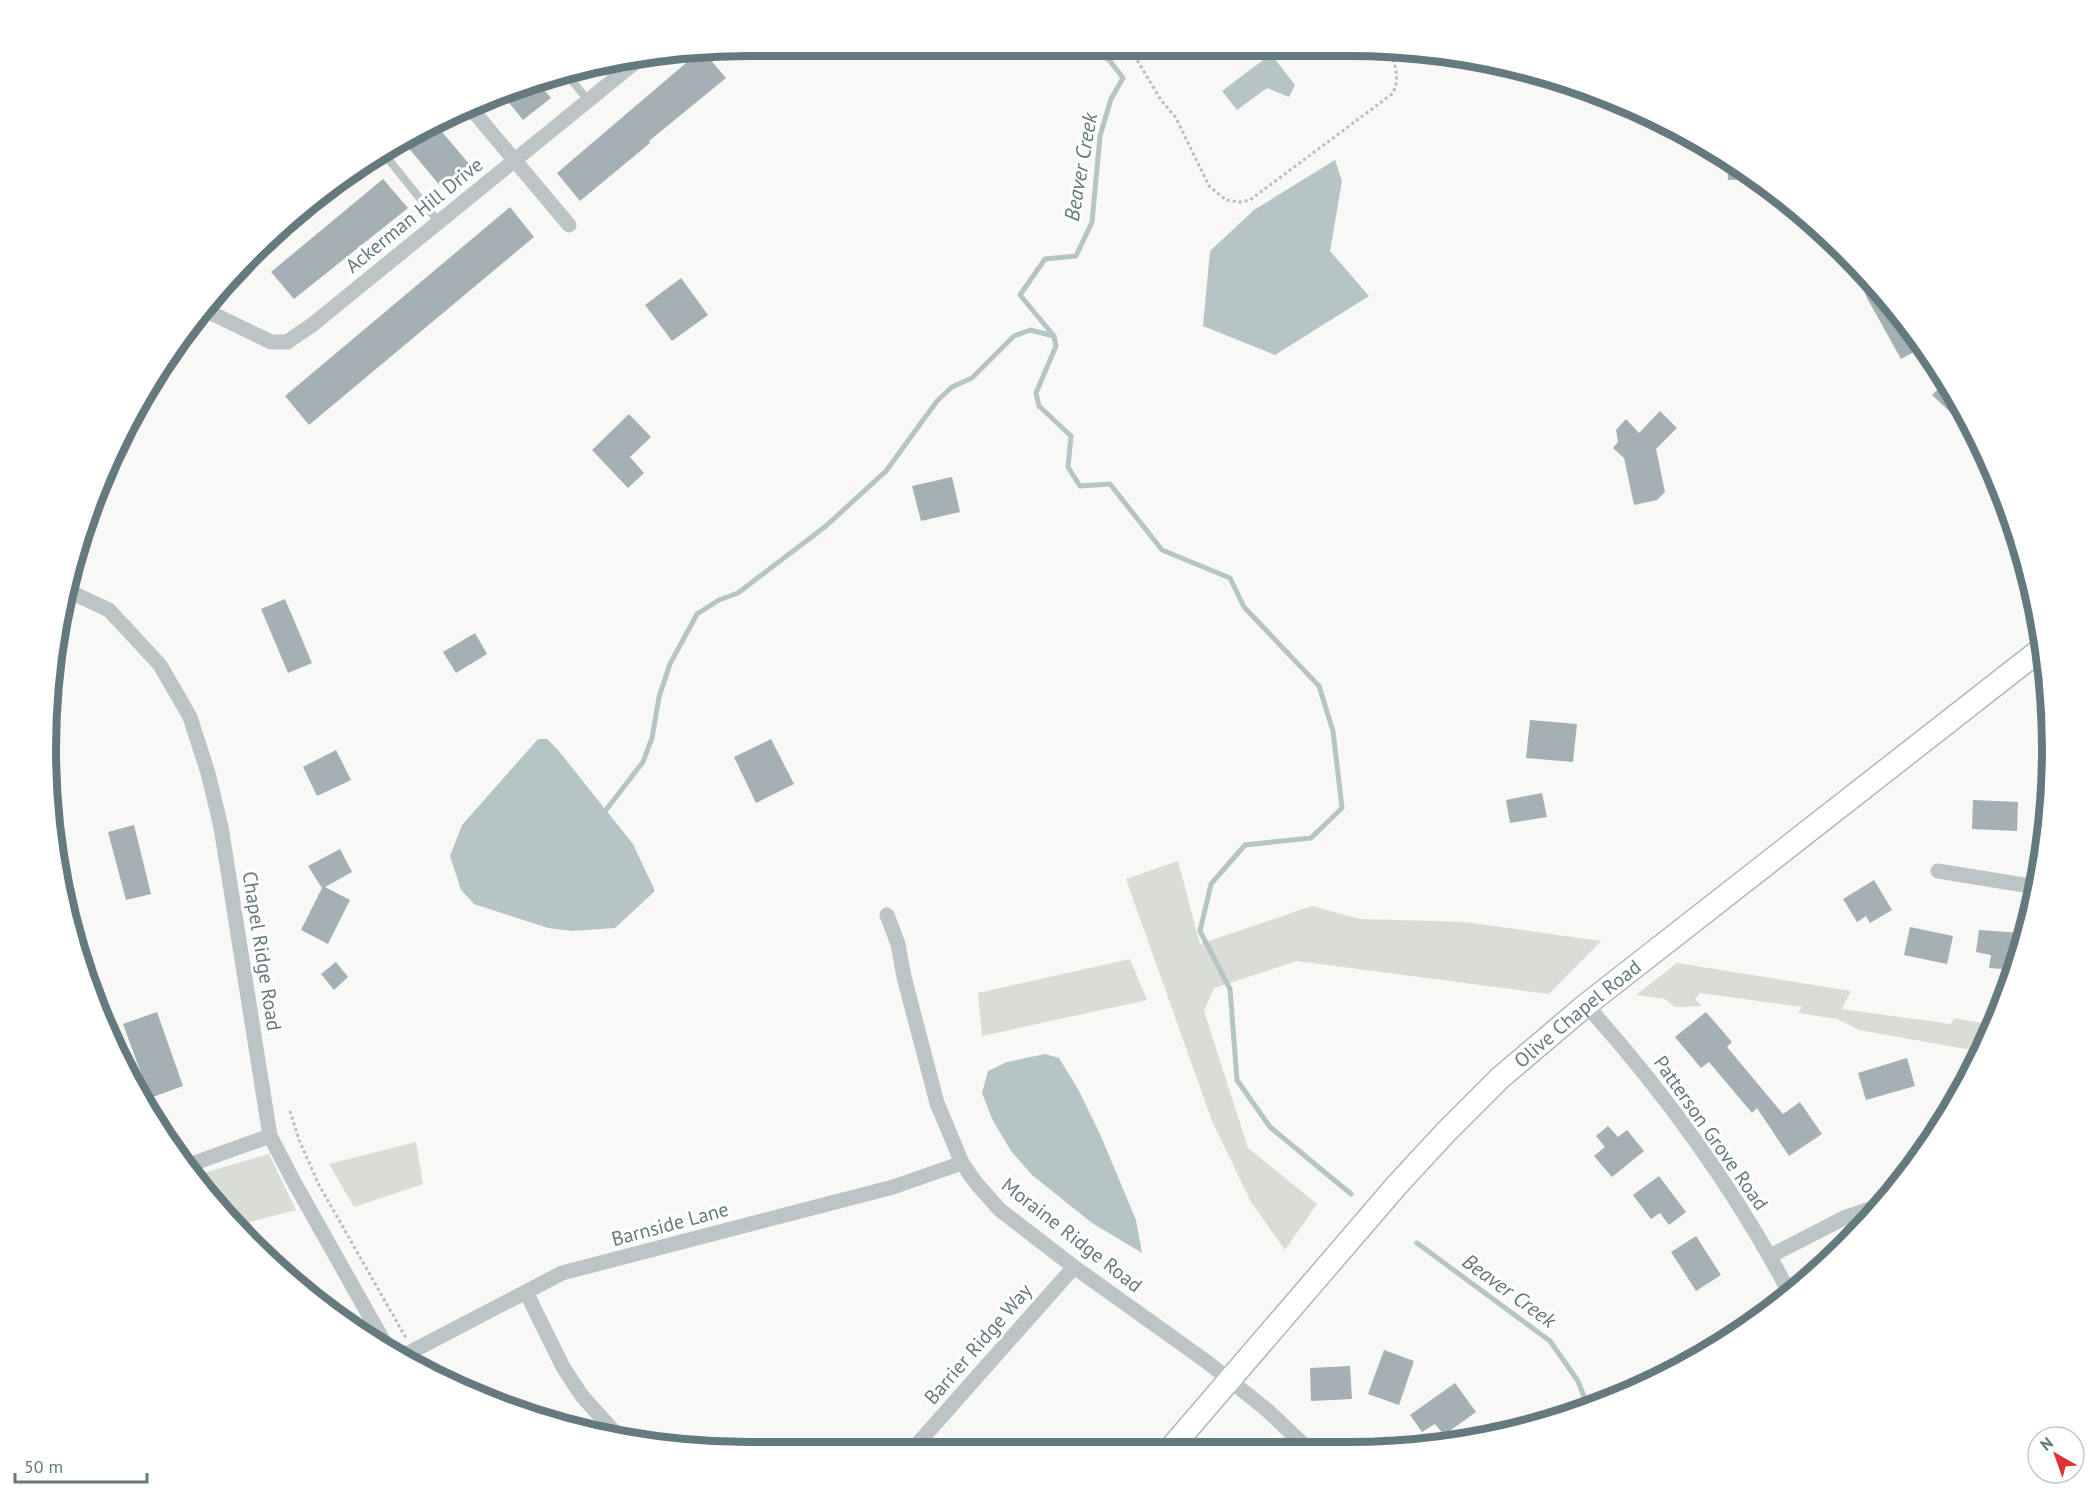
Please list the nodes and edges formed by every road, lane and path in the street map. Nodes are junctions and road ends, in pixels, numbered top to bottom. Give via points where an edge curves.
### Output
1 (1134, 56) edge
2 (1391, 57) edge
3 (631, 66) edge
4 (570, 79) edge
5 (588, 100) junction
6 (475, 112) edge
7 (387, 157) edge
8 (514, 160) junction
9 (438, 221) junction
10 (568, 225) dead end
11 (210, 313) edge
12 (73, 593) edge
13 (2036, 652) edge
14 (1938, 871) dead end
15 (2029, 886) edge
16 (887, 915) dead end
17 (1586, 1005) junction
18 (290, 1111) dead end
19 (270, 1136) junction
20 (962, 1162) junction
21 (194, 1163) edge
22 (1867, 1210) edge
23 (1770, 1256) junction
24 (1074, 1267) junction
25 (1786, 1286) edge
26 (526, 1292) junction
27 (403, 1332) dead end
28 (381, 1336) edge
29 (409, 1353) edge
30 (1229, 1379) junction
31 (610, 1427) edge
32 (919, 1442) edge
33 (1176, 1442) edge
34 (1301, 1442) edge

1 - 2 path via 1176,118 1209,186 1226,200 1240,202 1250,200 1392,94 1397,75
3 - 5 street, Ackerman Hill Drive
4 - 5 lane
5 - 8 street, Ackerman Hill Drive
6 - 8 street
7 - 9 lane
8 - 9 street, Ackerman Hill Drive
8 - 10 street
9 - 11 street, Ackerman Hill Drive via 287,342 271,342
12 - 19 street, Chapel Ridge Road via 110,610 160,665 190,717 221,827
13 - 17 main road, Olive Chapel Road
14 - 15 street
16 - 20 street, Moraine Ridge Road via 898,944 938,1103
17 - 23 street, Patterson Grove Road via 1668,1103
17 - 30 main road, Olive Chapel Road via 1500,1078 1446,1132
18 - 27 path via 319,1185
19 - 21 street
19 - 28 street, Chapel Ridge Road
20 - 24 street, Moraine Ridge Road via 1000,1209
20 - 26 street, Barnside Lane via 893,1187 562,1273
22 - 23 street via 1846,1216
23 - 25 street, Patterson Grove Road
24 - 30 street, Moraine Ridge Road
24 - 32 street, Barrier Ridge Way
26 - 29 street, Barnside Lane
26 - 31 street via 563,1367
30 - 33 main road, Olive Chapel Road
30 - 34 street, Moraine Ridge Road

